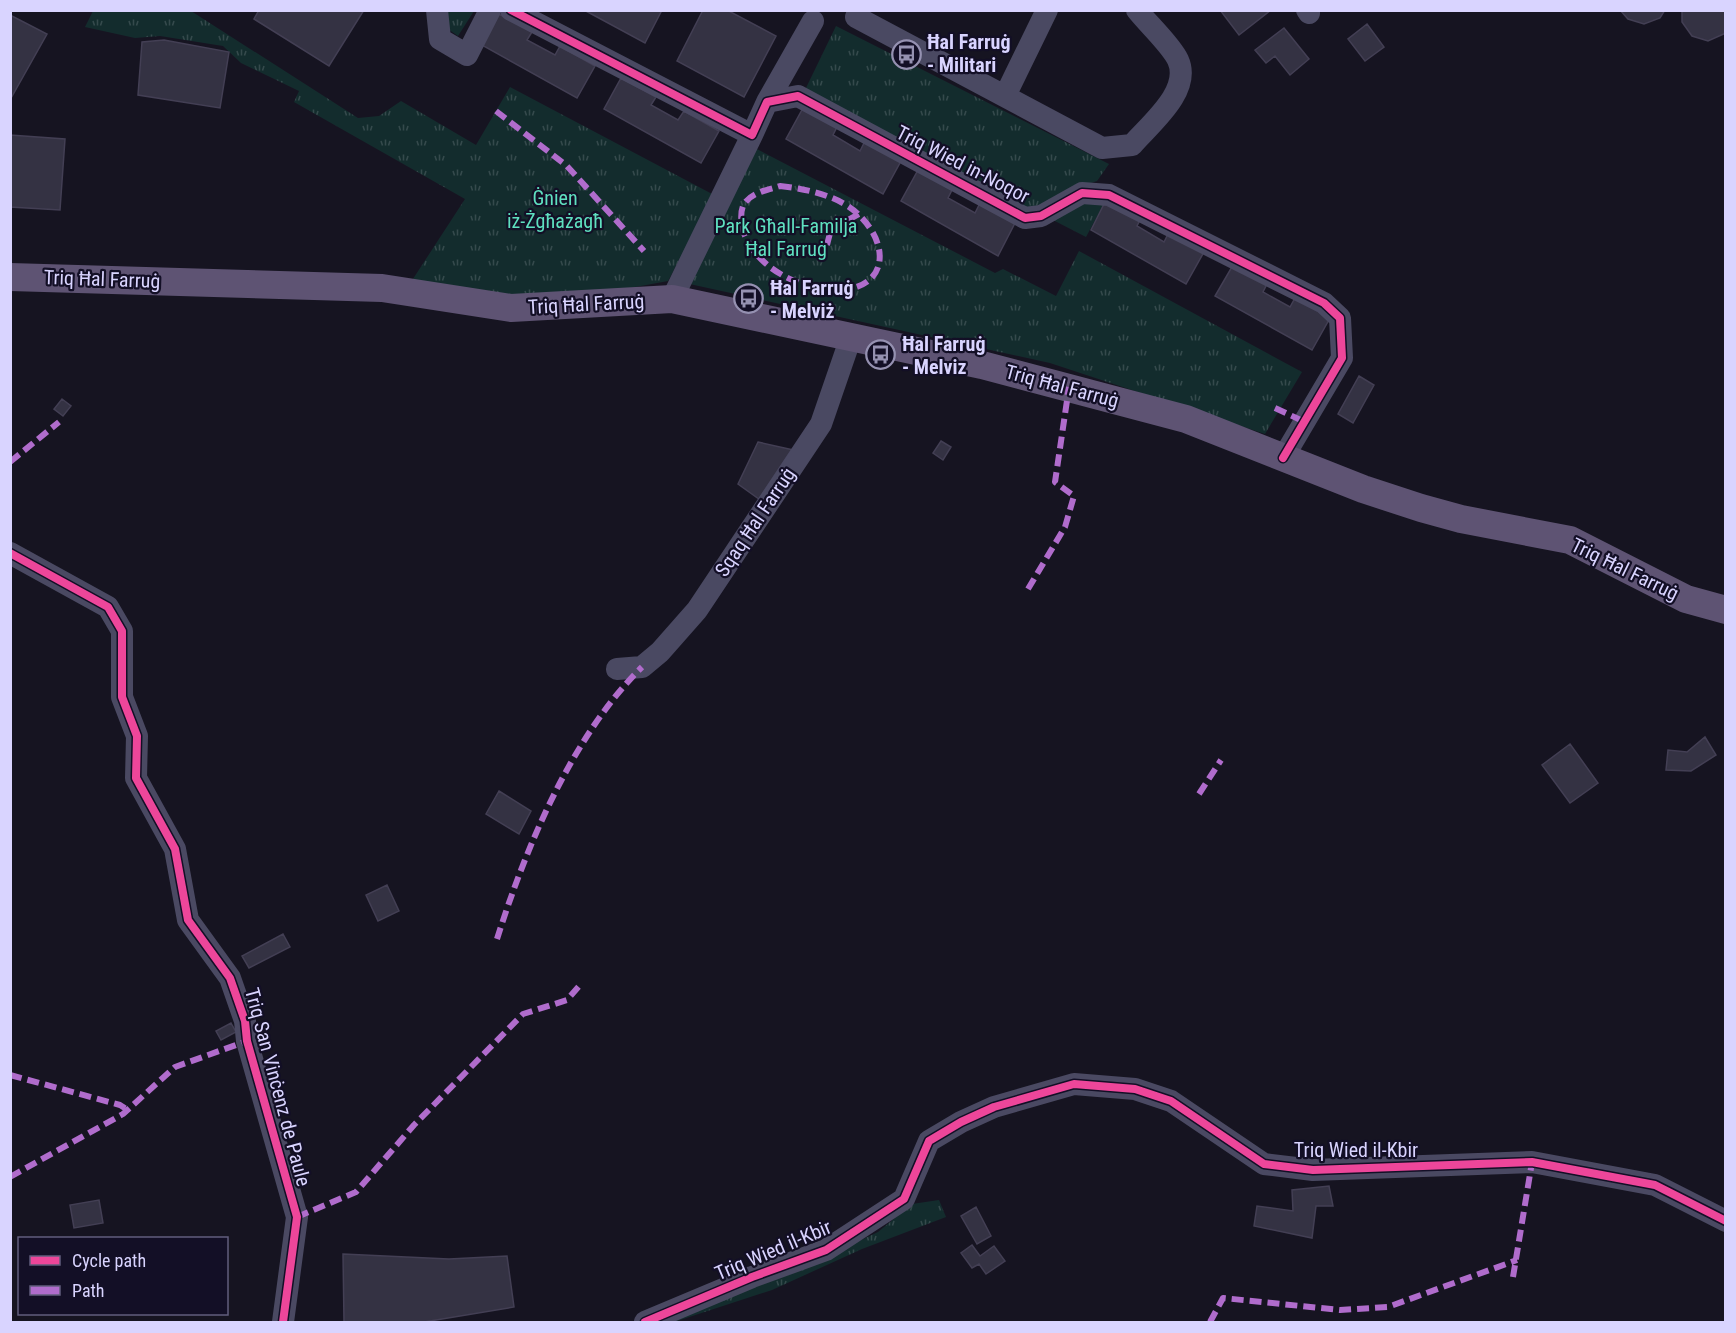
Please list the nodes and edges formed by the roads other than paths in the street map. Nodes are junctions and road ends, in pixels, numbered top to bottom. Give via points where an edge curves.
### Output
1 (437, 10) edge
2 (490, 10) edge
3 (511, 10) edge
4 (1047, 10) edge
5 (1137, 10) edge
6 (857, 14) edge
7 (813, 21) dead end
8 (1005, 96) junction
9 (767, 102) junction
10 (752, 135) junction
11 (10, 277) edge
12 (672, 299) junction
13 (851, 337) junction
14 (1284, 458) junction
15 (10, 553) edge
16 (1725, 610) edge
17 (617, 669) dead end
18 (1725, 1221) edge
19 (283, 1323) edge
20 (645, 1323) edge

1 - 2 street via 440,39 466,56
3 - 10 street
4 - 8 street
5 - 8 street via 1178,60 1181,75 1176,94 1132,145 1102,148
6 - 8 street
7 - 9 street
9 - 10 street
9 - 14 street, Triq Wied in-Noqor via 798,96 1025,218 1041,216 1082,193 1109,195 1324,303 1340,318 1342,358
10 - 12 street
11 - 12 main road, Triq Ħal Farruġ via 382,288 511,308
12 - 13 main road, Triq Ħal Farruġ
13 - 14 main road, Triq Ħal Farruġ via 982,365 1186,419
13 - 17 street, Sqaq Ħal Farruġ via 821,424 697,610 642,667
14 - 16 main road, Triq Ħal Farruġ via 1421,508 1570,540 1686,599
15 - 19 street, Triq San Vinċenz de Paule via 108,607 122,631 122,697 137,736 136,778 176,849 188,921 230,978 297,1217
18 - 20 street, Triq Wied il-Kbir via 1655,1185 1532,1162 1313,1170 1264,1164 1171,1101 1135,1089 1074,1084 994,1107 929,1140 904,1199 826,1250

